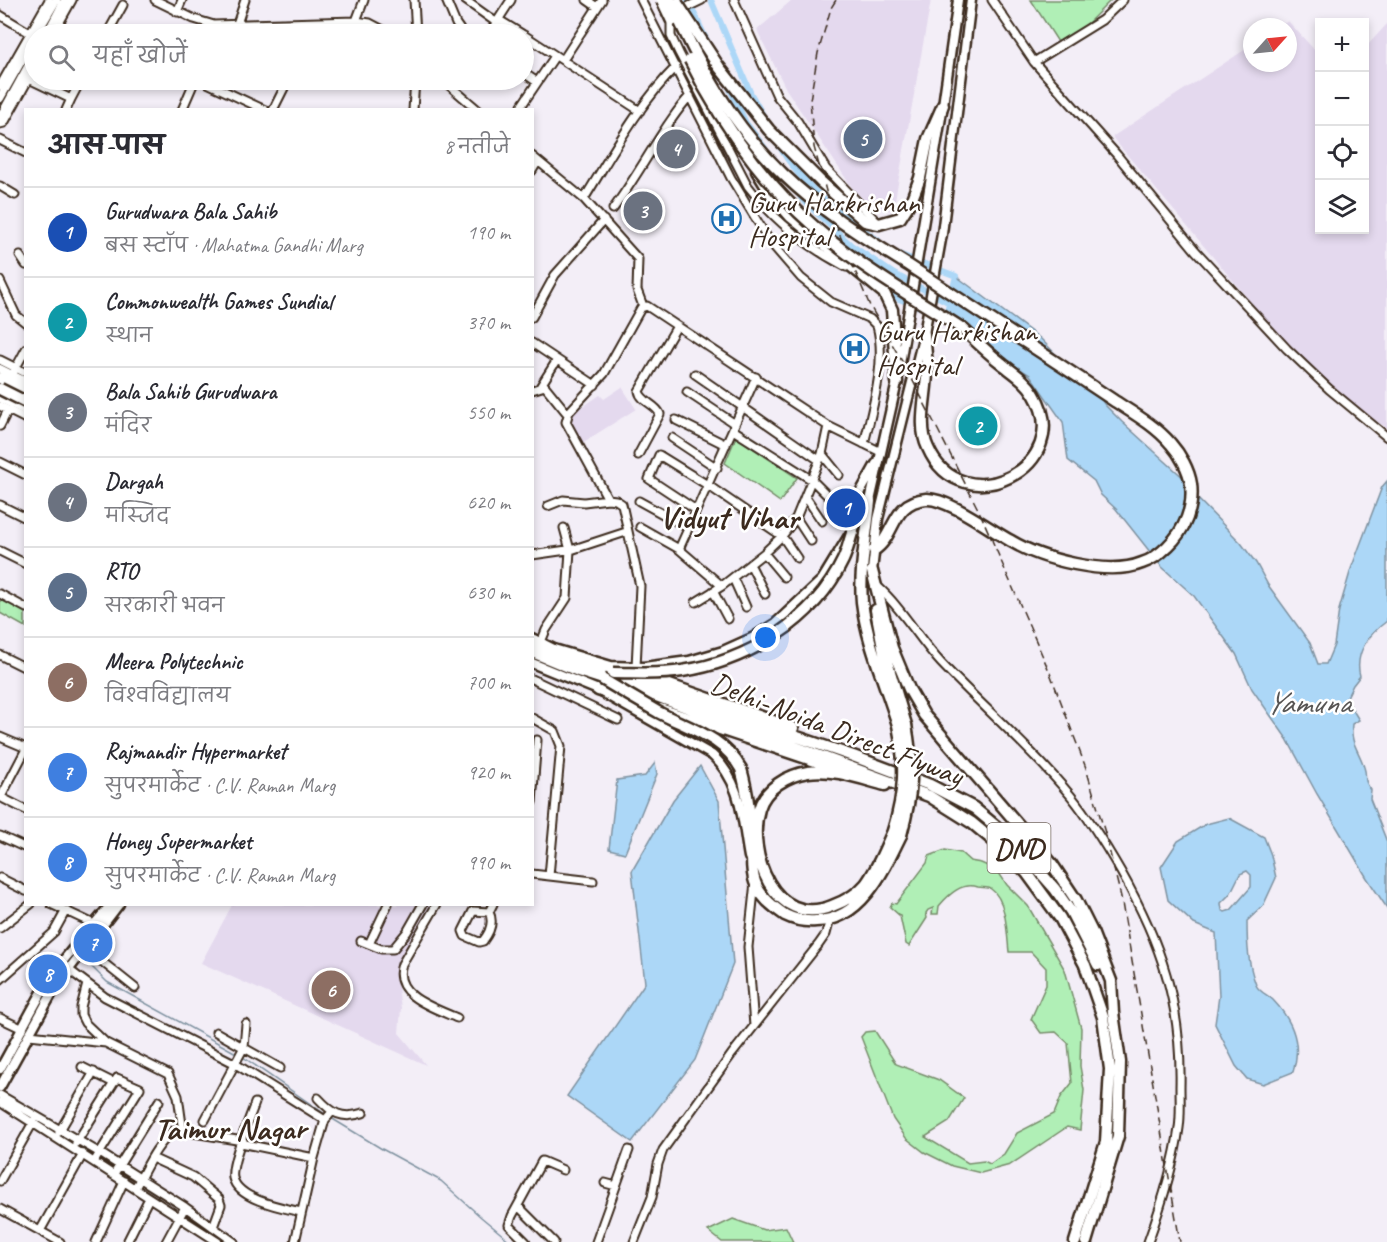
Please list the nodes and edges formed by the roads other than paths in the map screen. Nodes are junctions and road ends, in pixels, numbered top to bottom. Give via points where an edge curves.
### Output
1 (49, 0) edge
2 (56, 0) edge
3 (65, 0) edge
4 (72, 0) edge
5 (154, 0) edge
6 (182, 0) edge
7 (244, 0) edge
8 (364, 0) edge
9 (414, 0) edge
10 (446, 0) edge
11 (465, 0) edge
12 (511, 0) edge
13 (587, 0) edge
14 (641, 0) edge
15 (662, 0) edge
16 (670, 0) edge
17 (676, 0) edge
18 (702, 0) edge
19 (734, 0) edge
20 (958, 0) edge
21 (971, 0) edge
22 (993, 0) edge
23 (1123, 0) edge
24 (599, 3) edge
25 (123, 6) dead end
26 (177, 12) junction
27 (0, 15) edge
28 (356, 21) junction
29 (498, 21) junction
30 (39, 24) edge
31 (41, 24) edge
32 (52, 24) edge
33 (59, 24) edge
34 (113, 24) edge
35 (215, 24) edge
36 (237, 24) joint
37 (372, 24) edge
38 (415, 24) edge
39 (456, 24) edge
40 (496, 24) edge
41 (503, 24) edge
42 (24, 29) edge
43 (671, 36) junction
44 (662, 41) junction
45 (534, 42) edge
46 (24, 50) edge
47 (24, 54) edge
48 (555, 56) junction
49 (563, 60) junction
50 (1034, 62) junction
51 (676, 67) junction
52 (24, 74) edge
53 (534, 80) edge
54 (537, 82) junction
55 (0, 86) edge
56 (24, 87) edge
57 (534, 87) edge
58 (53, 90) edge
59 (76, 90) edge
60 (191, 90) edge
61 (222, 90) edge
62 (283, 90) edge
63 (414, 90) edge
64 (455, 90) edge
65 (532, 90) edge
66 (690, 96) junction
67 (0, 98) edge
68 (71, 99) junction
69 (522, 105) dead end
70 (943, 105) junction
71 (67, 108) edge
72 (183, 108) edge
73 (261, 108) edge
74 (274, 108) edge
75 (413, 108) edge
76 (476, 108) edge
77 (640, 111) junction
78 (0, 118) edge
79 (0, 124) edge
80 (0, 140) edge
81 (741, 146) junction
82 (24, 152) edge
83 (535, 158) edge
84 (0, 186) edge
85 (15, 195) dead end
86 (584, 199) junction
87 (613, 209) dead end
88 (604, 220) junction
89 (879, 224) junction
90 (20, 256) dead end
91 (24, 262) edge
92 (867, 278) junction
93 (0, 281) edge
94 (643, 306) junction
95 (534, 313) edge
96 (24, 321) edge
97 (677, 326) junction
98 (925, 331) junction
99 (534, 344) edge
100 (24, 354) edge
101 (0, 360) edge
102 (558, 360) junction
103 (0, 369) edge
104 (14, 372) junction
105 (24, 373) edge
106 (695, 374) dead end
107 (756, 377) junction
108 (0, 378) edge
109 (24, 380) edge
110 (897, 382) junction
111 (595, 385) junction
112 (536, 388) edge
113 (0, 389) edge
114 (24, 390) edge
115 (687, 392) dead end
116 (0, 398) edge
117 (24, 401) edge
118 (0, 406) edge
119 (743, 407) junction
120 (8, 410) junction
121 (24, 410) edge
122 (569, 412) junction
123 (24, 418) edge
124 (676, 420) dead end
125 (0, 426) edge
126 (828, 426) junction
127 (734, 427) junction
128 (1387, 437) edge
129 (672, 438) dead end
130 (864, 444) junction
131 (726, 445) junction
132 (638, 455) dead end
133 (881, 455) junction
134 (821, 457) junction
135 (0, 462) edge
136 (717, 468) junction
137 (24, 474) edge
138 (839, 475) dead end
139 (812, 480) junction
140 (709, 486) junction
141 (805, 496) junction
142 (608, 499) junction
143 (639, 501) dead end
144 (833, 501) dead end
145 (870, 501) junction
146 (0, 505) edge
147 (548, 506) dead end
148 (696, 510) junction
149 (24, 517) edge
150 (796, 518) junction
151 (822, 521) dead end
152 (640, 527) dead end
153 (564, 528) dead end
154 (688, 528) junction
155 (626, 532) junction
156 (852, 533) junction
157 (782, 536) junction
158 (811, 541) dead end
159 (679, 549) junction
160 (570, 550) junction
161 (874, 550) junction
162 (0, 551) edge
163 (764, 553) junction
164 (534, 555) edge
165 (797, 558) dead end
166 (24, 563) edge
167 (750, 564) junction
168 (872, 571) junction
169 (784, 577) dead end
170 (732, 578) junction
171 (722, 586) junction
172 (877, 586) junction
173 (713, 591) junction
174 (0, 594) edge
175 (765, 594) dead end
176 (696, 602) dead end
177 (895, 606) junction
178 (24, 607) edge
179 (746, 607) dead end
180 (883, 615) junction
181 (728, 619) dead end
182 (535, 641) edge
183 (534, 653) edge
184 (0, 654) edge
185 (534, 664) edge
186 (24, 667) edge
187 (636, 667) junction
188 (612, 669) junction
189 (534, 680) edge
190 (600, 685) junction
191 (534, 719) edge
192 (618, 720) dead end
193 (544, 724) junction
194 (902, 725) junction
195 (0, 737) edge
196 (537, 740) junction
197 (534, 745) edge
198 (24, 747) edge
199 (24, 752) edge
200 (852, 761) junction
201 (895, 772) junction
202 (534, 777) edge
203 (878, 783) junction
204 (929, 796) junction
205 (0, 797) edge
206 (24, 809) edge
207 (897, 833) junction
208 (0, 836) edge
209 (24, 847) edge
210 (751, 866) junction
211 (534, 874) edge
212 (549, 876) junction
213 (0, 878) edge
214 (593, 881) dead end
215 (755, 882) junction
216 (24, 890) edge
217 (28, 906) edge
218 (54, 906) edge
219 (110, 906) edge
220 (117, 906) edge
221 (387, 906) edge
222 (422, 906) edge
223 (436, 906) edge
224 (491, 908) edge
225 (65, 912) junction
226 (830, 919) junction
227 (2, 924) edge
228 (96, 925) junction
229 (361, 941) dead end
230 (369, 944) junction
231 (85, 948) junction
232 (68, 969) junction
233 (0, 980) edge
234 (87, 984) junction
235 (135, 988) dead end
236 (1113, 1013) junction
237 (0, 1018) edge
238 (456, 1018) dead end
239 (246, 1024) dead end
240 (754, 1026) junction
241 (26, 1032) junction
242 (216, 1032) dead end
243 (106, 1043) junction
244 (239, 1055) junction
245 (82, 1067) dead end
246 (280, 1068) dead end
247 (0, 1069) edge
248 (94, 1072) junction
249 (114, 1083) junction
250 (0, 1087) edge
251 (0, 1095) edge
252 (318, 1098) dead end
253 (159, 1101) dead end
254 (0, 1102) edge
255 (255, 1103) dead end
256 (363, 1113) dead end
257 (328, 1117) junction
258 (35, 1120) junction
259 (205, 1120) dead end
260 (61, 1130) junction
261 (183, 1132) junction
262 (57, 1138) junction
263 (78, 1140) junction
264 (242, 1142) junction
265 (73, 1148) junction
266 (629, 1150) dead end
267 (100, 1153) junction
268 (83, 1154) junction
269 (152, 1158) junction
270 (314, 1158) junction
271 (94, 1162) junction
272 (119, 1166) junction
273 (563, 1170) dead end
274 (114, 1174) junction
275 (140, 1179) junction
276 (0, 1181) edge
277 (124, 1181) junction
278 (605, 1183) dead end
279 (616, 1186) junction
280 (135, 1188) junction
281 (149, 1198) junction
282 (518, 1206) junction
283 (185, 1207) junction
284 (0, 1209) edge
285 (301, 1212) junction
286 (178, 1217) junction
287 (213, 1227) junction
288 (40, 1231) junction
289 (60, 1242) edge
290 (96, 1242) edge
291 (127, 1242) edge
292 (166, 1242) edge
293 (218, 1242) edge
294 (234, 1242) edge
295 (294, 1242) edge
296 (526, 1242) edge
297 (554, 1242) edge
298 (596, 1242) edge
299 (634, 1242) edge
300 (1075, 1242) edge
301 (1086, 1242) edge
302 (1148, 1242) edge

1 - 30 street
2 - 31 main road
3 - 32 main road
4 - 33 street
5 - 26 street
6 - 26 street
7 - 36 street
8 - 28 street
9 - 38 street
10 - 39 street
11 - 29 street
12 - 29 street
13 - 24 street
14 - 44 street
15 - 81 highway, bridge via 697,74
16 - 161 highway, bridge via 693,51 733,116 782,174 856,233 1137,416 1170,443 1182,459 1191,483 1190,507 1178,536 1143,563 1126,567 1046,557 1013,543 955,508 926,499 909,505 896,517 885,543
17 - 89 highway, bridge via 719,67 770,130 865,221
18 - 43 street, bridge via 670,16
19 - 89 street via 777,96 826,169
20 - 70 main road
21 - 98 main road, bridge via 942,234
22 - 50 street
23 - 50 street via 1102,20
24 - 49 street
25 - 34 street
26 - 35 street
27 - 42 street
28 - 36 street
28 - 37 street
29 - 40 street
29 - 41 street
43 - 44 street
43 - 92 street via 730,154 759,201 807,244
44 - 51 street
45 - 48 street
46 - 55 street
47 - 67 main road
48 - 49 street
48 - 54 street
49 - 77 street
50 - 128 street via 1195,250 1287,349
51 - 66 street
51 - 77 street
52 - 78 main road
53 - 54 street
54 - 57 street
56 - 79 street
58 - 68 street
59 - 68 street
60 - 72 street
61 - 73 street
62 - 74 street
63 - 75 street
64 - 76 street
65 - 69 street
66 - 87 street
66 - 130 street via 731,178 770,242 801,278 831,302 877,326 878,375
68 - 71 street
70 - 89 highway via 928,139 912,199 900,218
70 - 110 main road, bridge
77 - 86 street
80 - 82 street
81 - 92 highway, bridge via 771,194 791,217
81 - 98 highway, bridge via 820,232 963,329 1021,378 1039,402 1043,419 1042,439 1021,471 1004,481 965,482 933,458 924,439
83 - 86 street
84 - 85 street
86 - 88 street
88 - 94 street via 638,259 637,290
88 - 95 street via 555,275
90 - 91 street
92 - 110 highway via 890,304
93 - 96 street via 16,315
94 - 97 street
94 - 111 street
97 - 107 street
97 - 132 street via 639,392 660,414
98 - 161 main road via 878,519
99 - 102 street
100 - 104 street
101 - 104 street
102 - 111 street
102 - 112 street
103 - 104 main road
104 - 105 street
104 - 109 main road
106 - 119 street
107 - 119 street
107 - 126 street
108 - 114 highway
110 - 133 main road
111 - 122 street
112 - 122 street via 545,386
113 - 117 highway, bridge
115 - 127 street
116 - 121 main road
118 - 120 street
119 - 127 street
119 - 134 street
120 - 123 street
120 - 125 street
122 - 142 street via 567,423
124 - 131 street
126 - 130 street
126 - 134 street
127 - 131 street
127 - 139 street
129 - 136 street
130 - 133 street
131 - 136 street
133 - 145 main road
133 - 156 main road via 861,491
134 - 138 street
134 - 139 street
135 - 137 street
136 - 140 street
139 - 141 street
139 - 144 street
140 - 148 street
140 - 148 street via 659,456 649,479
140 - 157 street
141 - 150 street
141 - 151 street
142 - 147 street via 562,500
142 - 155 street via 622,504
143 - 154 street
145 - 156 main road
145 - 194 highway via 862,600 874,654
146 - 149 street
148 - 154 street
150 - 157 street
150 - 158 street
152 - 159 street
153 - 160 street
154 - 159 street
155 - 160 street
155 - 187 street via 640,586
156 - 187 main road via 822,580 776,623 752,638 689,661
156 - 188 highway, bridge via 843,559 822,594 803,613 754,648 706,667 680,672
157 - 163 street
157 - 165 street
159 - 171 street
160 - 164 street
160 - 182 street via 567,598
161 - 168 main road
162 - 166 street
163 - 167 street
163 - 169 street
167 - 170 street
167 - 175 street
168 - 172 highway
168 - 194 highway via 877,623
170 - 171 street
170 - 179 street
171 - 173 street
172 - 177 street
172 - 180 highway
173 - 176 street
173 - 181 street
174 - 178 street
177 - 180 street
177 - 302 street via 940,661 1073,798 1112,856 1158,945 1179,1030 1179,1127 1173,1161
180 - 236 highway via 892,648 924,715 1052,864 1076,900 1111,981
182 - 188 highway via 551,653
183 - 190 highway
184 - 186 street
185 - 190 main road
187 - 188 main road
188 - 200 highway, Delhi-Noida Direct Flyway / DND
188 - 201 highway via 718,700 870,756
189 - 192 street
190 - 200 highway, Delhi-Noida Direct Flyway / DND, bridge via 659,697
190 - 203 highway
190 - 210 main road via 724,766 739,798
190 - 210 highway, bridge via 718,742 736,761 750,811
191 - 193 street
193 - 196 street
193 - 212 street via 555,731 561,746
194 - 207 highway, bridge via 904,781
195 - 198 street
196 - 197 street
196 - 202 street
199 - 205 street
200 - 201 highway, Delhi-Noida Direct Flyway / DND
200 - 204 highway, Delhi-Noida Direct Flyway / DND
201 - 236 highway, Delhi-Noida Direct Flyway / DND via 974,808 1037,867 1071,912 1100,968
203 - 204 highway
203 - 207 highway via 823,771 790,778 773,788 759,810 756,829 763,873 773,890 792,906 809,911 827,908 848,900 865,884
204 - 300 highway via 972,823 1027,873 1044,894 1085,965 1103,1017 1110,1069 1106,1142
205 - 206 street
207 - 226 highway via 881,872 865,896 847,912
208 - 209 street
210 - 215 highway
211 - 212 street
212 - 214 street
213 - 216 street
215 - 226 highway via 768,902 788,916 808,921
215 - 240 street via 748,947
217 - 227 street
218 - 225 street
219 - 228 main road
220 - 231 main road
221 - 230 street
222 - 230 street via 393,949
223 - 238 street via 402,964 400,979 414,997
224 - 224 street via 473,911 463,931 465,936 483,941 492,923
225 - 228 street
225 - 233 street via 54,932
226 - 240 street via 819,944
228 - 241 main road via 52,976
229 - 230 street
231 - 232 main road
231 - 235 street
232 - 234 street
232 - 241 main road
234 - 243 street via 81,1015
234 - 244 street via 105,997
236 - 301 highway via 1120,1062 1118,1136
237 - 241 street
239 - 244 street
240 - 299 street via 663,1150 652,1197
241 - 243 street
241 - 247 main road
241 - 250 main road
242 - 244 street
243 - 261 street via 168,1074 178,1096
244 - 246 street
244 - 257 street
244 - 259 street
245 - 248 street
248 - 249 street
248 - 260 street
249 - 263 street
249 - 267 street via 117,1078 140,1088
251 - 258 street
252 - 257 street
253 - 272 street
254 - 258 street
255 - 264 street
256 - 257 street
257 - 270 street
258 - 260 street
258 - 262 street
258 - 276 street
260 - 262 street
260 - 263 street
261 - 264 street
261 - 269 street via 175,1130 167,1136
262 - 265 street
263 - 265 street
263 - 267 street
264 - 270 street
264 - 285 street via 233,1174 238,1188 273,1206
265 - 268 street
266 - 279 street
267 - 271 street
267 - 272 street
268 - 271 street
268 - 288 street
269 - 275 street
269 - 287 street via 193,1178 219,1199 221,1204
270 - 285 street
271 - 274 street
272 - 274 street
272 - 275 street
273 - 282 street via 542,1161
274 - 277 street
275 - 280 street
275 - 283 street
277 - 280 street
277 - 290 street
278 - 279 street
279 - 298 street
280 - 281 street
281 - 286 street
281 - 291 street
282 - 296 street via 509,1225
282 - 297 street
283 - 286 street
283 - 287 street
284 - 288 street
285 - 295 street
286 - 292 street
286 - 293 street
287 - 294 street
288 - 289 street

